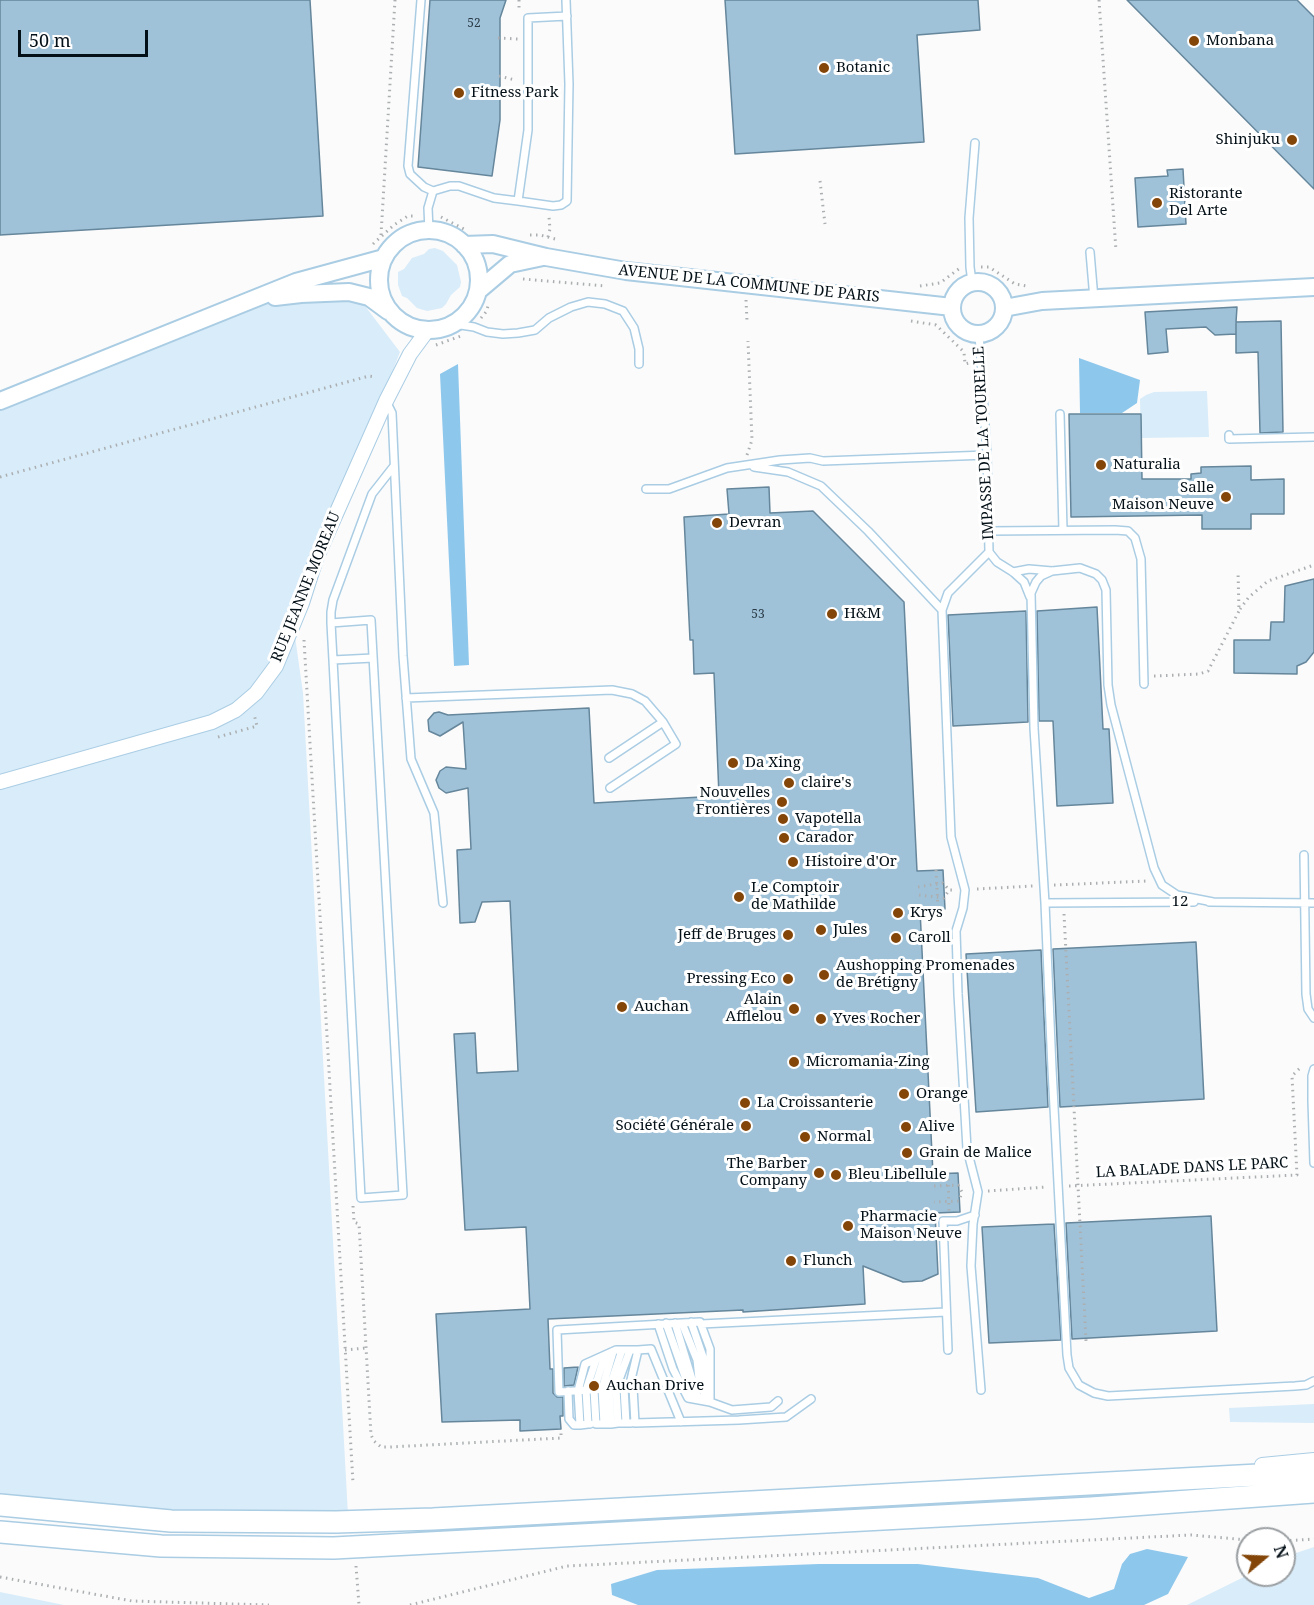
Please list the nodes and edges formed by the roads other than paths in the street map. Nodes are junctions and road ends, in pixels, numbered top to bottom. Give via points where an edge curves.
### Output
1 (421, 0) edge
2 (566, 0) edge
3 (567, 16) junction
4 (975, 143) dead end
5 (433, 191) junction
6 (518, 201) junction
7 (429, 231) junction
8 (464, 245) junction
9 (1090, 252) dead end
10 (546, 257) junction
11 (384, 258) junction
12 (972, 282) junction
13 (1314, 287) edge
14 (484, 297) junction
15 (1094, 299) junction
16 (251, 301) junction
17 (952, 307) junction
18 (1004, 308) junction
19 (389, 311) junction
20 (454, 324) junction
21 (426, 331) junction
22 (979, 334) junction
23 (639, 364) dead end
24 (0, 401) edge
25 (386, 401) junction
26 (1060, 414) dead end
27 (1229, 435) dead end
28 (1314, 437) edge
29 (987, 455) junction
30 (394, 466) junction
31 (747, 466) junction
32 (1053, 473) dead end
33 (1061, 473) junction
34 (646, 489) dead end
35 (1063, 530) junction
36 (989, 531) junction
37 (989, 552) junction
38 (1052, 571) junction
39 (1013, 572) junction
40 (1031, 605) junction
41 (942, 610) junction
42 (331, 623) junction
43 (373, 658) junction
44 (333, 660) junction
45 (1144, 684) dead end
46 (406, 698) junction
47 (663, 722) junction
48 (609, 758) dead end
49 (0, 782) edge
50 (610, 788) dead end
51 (1304, 855) dead end
52 (1213, 902) junction
53 (443, 903) dead end
54 (1045, 903) junction
55 (1314, 903) edge
56 (1304, 904) junction
57 (1314, 1018) edge
58 (1314, 1070) edge
59 (1314, 1163) edge
60 (975, 1215) junction
61 (946, 1312) junction
62 (691, 1322) junction
63 (666, 1323) junction
64 (679, 1323) junction
65 (658, 1324) junction
66 (701, 1324) junction
67 (622, 1350) junction
68 (634, 1350) junction
69 (948, 1350) dead end
70 (613, 1352) junction
71 (605, 1356) junction
72 (596, 1360) junction
73 (1314, 1381) edge
74 (612, 1389) junction
75 (981, 1390) dead end
76 (568, 1391) junction
77 (578, 1391) junction
78 (811, 1399) dead end
79 (701, 1400) junction
80 (778, 1401) dead end
81 (681, 1422) junction
82 (630, 1423) junction
83 (600, 1424) junction
84 (1314, 1460) edge
85 (1314, 1472) edge
86 (1051, 1486) junction
87 (1314, 1491) edge
88 (0, 1492) edge
89 (0, 1505) edge
90 (50, 1511) junction
91 (0, 1532) edge

1 - 5 lane via 408,166 410,174
2 - 3 lane
3 - 6 lane via 528,18 528,130
3 - 6 lane via 567,201 553,206
4 - 12 lane via 969,218
5 - 6 lane via 459,186 494,198
5 - 7 lane via 428,208
7 - 8 street via 451,236
7 - 11 street via 406,236
8 - 10 street, AVENUE DE LA COMMUNE DE PARIS via 493,244
8 - 14 street via 477,266
9 - 15 lane
10 - 14 street, AVENUE DE LA COMMUNE DE PARIS via 510,264
10 - 17 street, AVENUE DE LA COMMUNE DE PARIS via 626,271
11 - 16 street via 296,282
11 - 19 street via 379,285
12 - 17 street via 958,291
12 - 18 street via 994,287
13 - 15 street
14 - 20 street
15 - 18 street via 1042,301
16 - 19 street via 349,292 369,297
16 - 24 street
17 - 22 street via 960,326
18 - 22 street via 997,326
19 - 21 street via 406,325
20 - 21 street
20 - 23 lane via 495,333 518,333 535,330 571,307 588,302 605,304 622,311 634,328
21 - 25 street, RUE JEANNE MOREAU
22 - 29 lane, IMPASSE DE LA TOURELLE
25 - 30 lane via 392,413
25 - 49 street, RUE JEANNE MOREAU via 315,559 276,666 256,693 212,723
26 - 33 lane
27 - 28 lane via 1229,439
29 - 31 lane via 823,461 810,458
29 - 36 lane, IMPASSE DE LA TOURELLE
30 - 42 lane via 372,494 333,600
30 - 46 lane
31 - 34 lane via 727,468 669,489
31 - 41 lane via 788,472 821,486
32 - 33 lane
33 - 35 lane
35 - 36 lane
35 - 45 lane via 1128,531 1135,538 1141,559
36 - 37 lane, IMPASSE DE LA TOURELLE
37 - 39 lane
37 - 41 lane via 948,593
38 - 39 lane
38 - 40 lane via 1036,582
38 - 52 lane via 1080,568 1102,580 1106,590 1111,705 1147,847 1159,880 1178,895
39 - 40 lane via 1024,582
40 - 54 lane
41 - 60 lane via 951,837 965,890 956,931 967,1149 978,1192
42 - 43 lane via 371,620
42 - 44 lane
43 - 44 lane
43 - 44 lane via 403,1195 361,1198
46 - 47 lane via 612,690 645,701
46 - 53 lane via 411,759 434,813
47 - 48 lane
47 - 50 lane via 676,744
51 - 56 lane
52 - 54 lane, 12
52 - 56 lane, 12
54 - 73 lane via 1067,1355 1078,1385 1108,1396 1295,1386
55 - 56 lane, 12
56 - 57 lane via 1306,994
58 - 59 lane
60 - 61 lane via 943,1221
60 - 75 lane via 971,1266
61 - 66 lane
61 - 69 lane
62 - 64 lane
62 - 66 lane
62 - 79 lane via 703,1358
63 - 64 lane
63 - 65 lane
63 - 79 lane
64 - 79 lane via 697,1360
65 - 76 lane via 557,1330 559,1392
65 - 79 lane via 673,1369 688,1398
66 - 79 lane via 710,1349
67 - 68 lane
67 - 70 lane
67 - 74 lane
68 - 74 lane
68 - 74 lane
68 - 81 lane via 651,1349
70 - 71 lane
70 - 74 lane
71 - 72 lane
71 - 74 lane
72 - 74 lane
72 - 77 lane via 585,1364
74 - 77 lane
74 - 82 lane
74 - 83 lane
74 - 83 lane
74 - 83 lane
76 - 77 lane
76 - 83 lane via 569,1419 574,1425
77 - 83 lane
78 - 81 lane via 786,1417
79 - 80 lane via 732,1410 771,1407
81 - 82 lane
82 - 83 lane
84 - 86 street
85 - 86 main road
86 - 90 main road via 336,1522 171,1521
87 - 91 main road via 1091,1508 334,1548 160,1546
88 - 90 main road
89 - 90 main road

